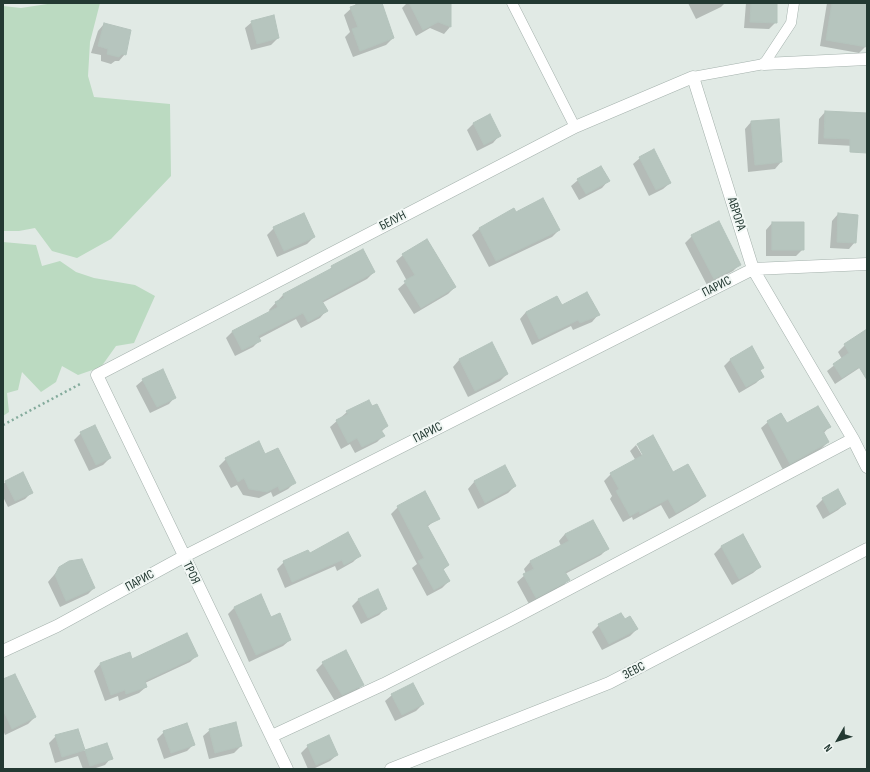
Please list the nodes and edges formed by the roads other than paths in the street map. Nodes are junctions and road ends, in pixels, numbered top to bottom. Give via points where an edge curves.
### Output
1 (512, 3) edge
2 (794, 3) edge
3 (867, 59) edge
4 (764, 64) junction
5 (693, 77) junction
6 (575, 126) junction
7 (867, 264) edge
8 (753, 268) junction
9 (97, 375) joint
10 (853, 440) junction
11 (867, 467) edge
12 (867, 549) edge
13 (183, 557) junction
14 (3, 651) edge
15 (272, 736) junction
16 (287, 769) edge
17 (391, 769) edge

1 - 6 lane
2 - 4 lane via 791,23
3 - 4 street
4 - 5 lane
5 - 6 street, БЕЛУН
5 - 8 street, АВРОРА
6 - 9 street, БЕЛУН
7 - 8 street, ПАРИС
8 - 10 street, АВРОРА
8 - 13 street, ПАРИС
9 - 13 street, ТРОЯ
10 - 11 street, АВРОРА
10 - 15 street via 384,684
12 - 17 street, ЗЕВС via 609,683
13 - 14 street, ПАРИС via 57,626
13 - 15 street, ТРОЯ
15 - 16 street, ТРОЯ

